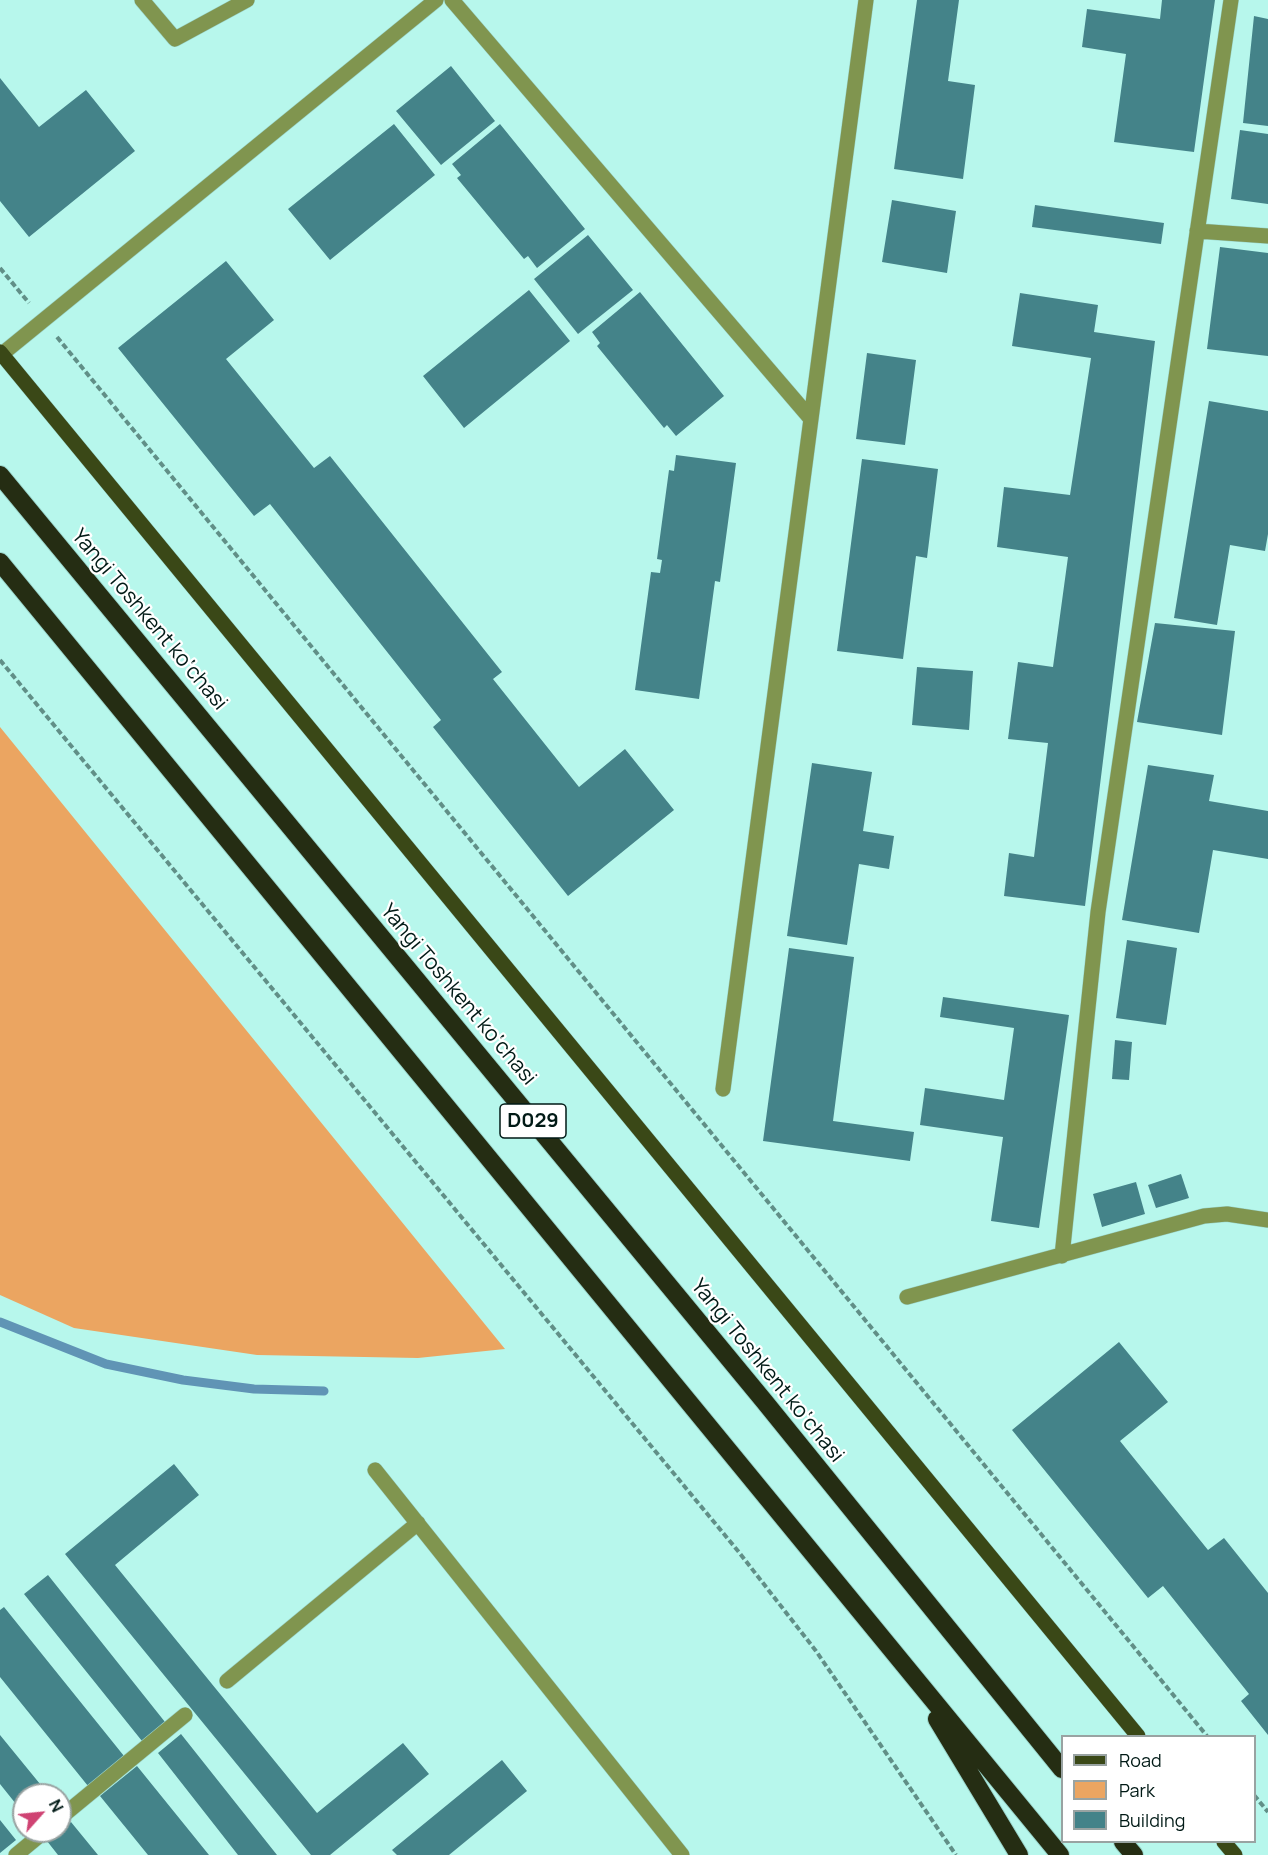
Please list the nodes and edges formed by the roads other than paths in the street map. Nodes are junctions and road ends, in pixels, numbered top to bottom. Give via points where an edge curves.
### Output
1 (142, 0) edge
2 (248, 0) edge
3 (436, 0) edge
4 (452, 0) edge
5 (866, 0) edge
6 (1231, 0) edge
7 (1197, 231) junction
8 (1268, 236) edge
9 (1, 353) edge
10 (811, 419) junction
11 (0, 475) edge
12 (0, 562) edge
13 (723, 1089) dead end
14 (1268, 1220) edge
15 (1062, 1256) junction
16 (907, 1298) dead end
17 (375, 1470) dead end
18 (418, 1523) junction
19 (903, 1663) junction
20 (227, 1681) dead end
21 (185, 1715) dead end
22 (1136, 1735) edge
23 (1061, 1768) edge
24 (72, 1808) edge
25 (30, 1843) edge
26 (1124, 1843) edge
27 (1225, 1843) edge
28 (16, 1855) edge
29 (682, 1855) edge
30 (1019, 1855) edge
31 (1060, 1855) edge
32 (1134, 1855) edge
33 (1235, 1855) edge

1 - 2 street via 175,39
3 - 9 street
4 - 10 street
5 - 10 street
6 - 7 street
7 - 8 street
7 - 15 street via 1098,912
9 - 22 main road
10 - 13 street
11 - 23 highway, Yangi Toshkent ko‘chasi / D029 via 764,1401
12 - 19 highway, D029
14 - 15 street via 1227,1214 1203,1216
15 - 16 street
17 - 18 street
18 - 20 street
18 - 29 street
19 - 30 highway
19 - 31 highway, D029
21 - 24 street
25 - 28 street
26 - 32 highway
27 - 33 main road

